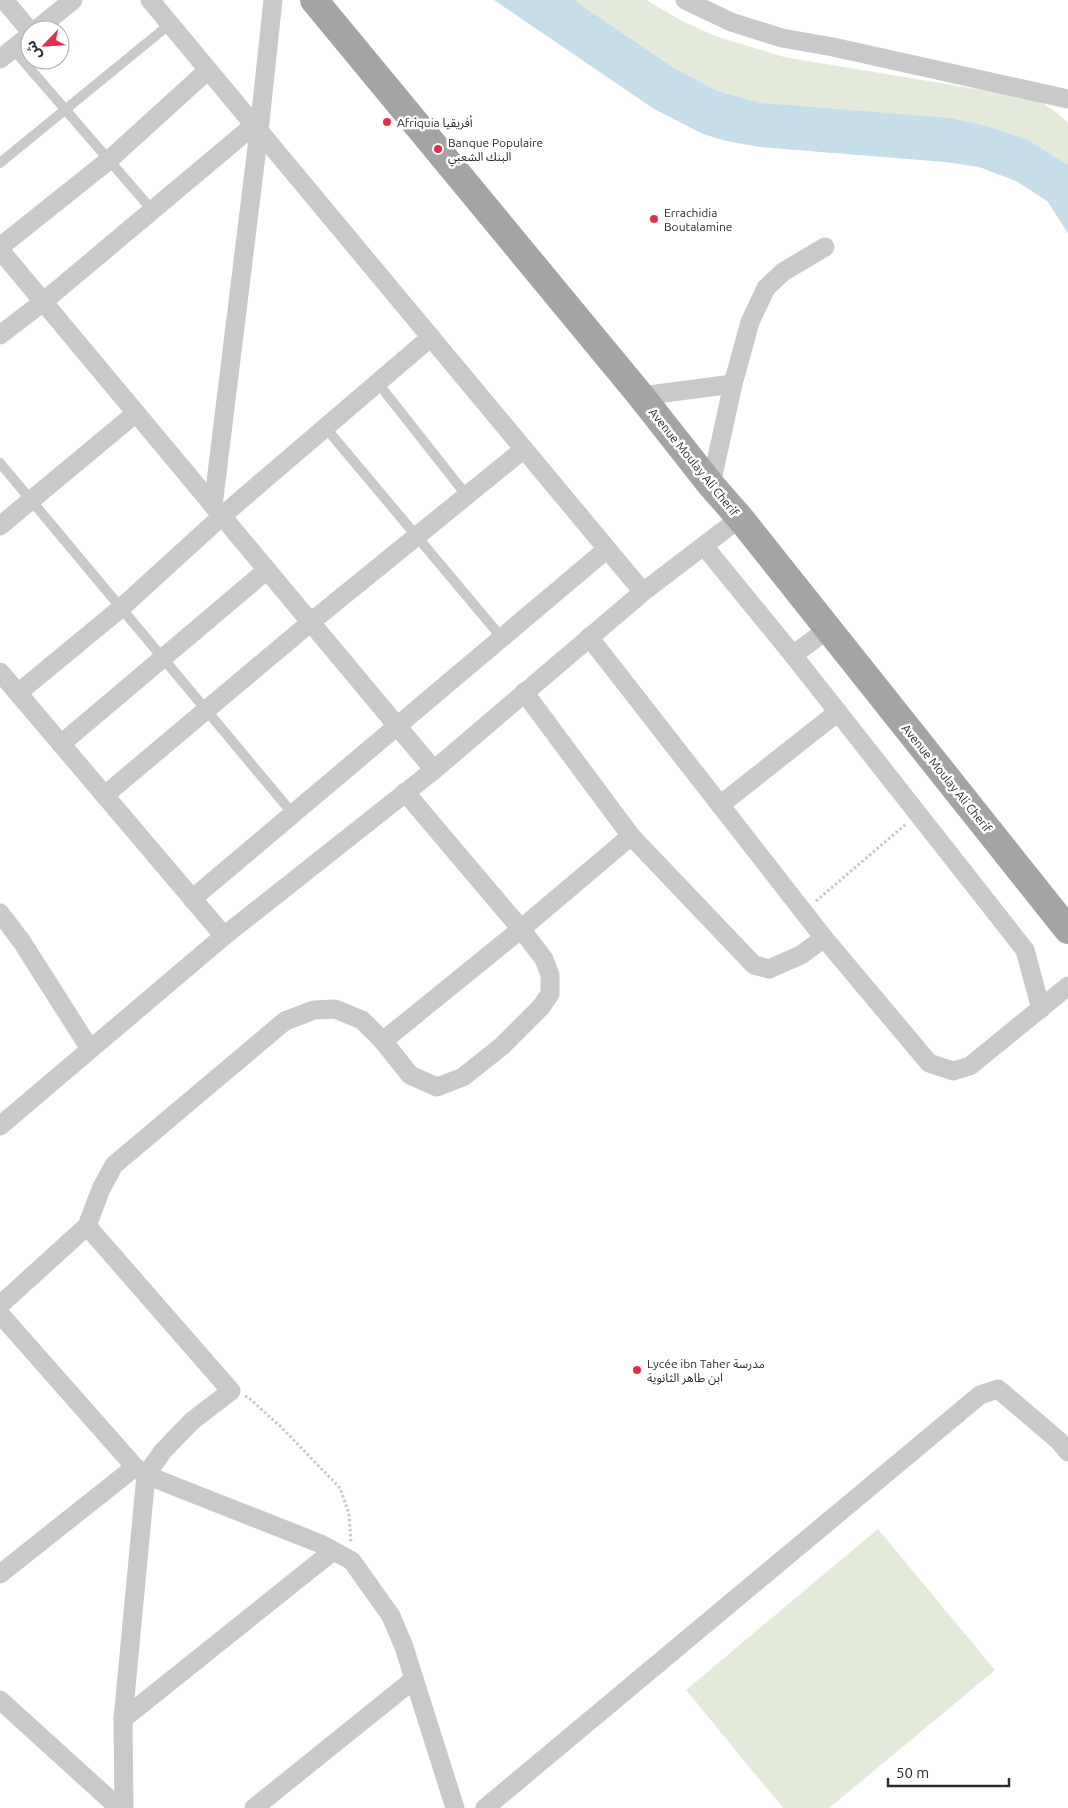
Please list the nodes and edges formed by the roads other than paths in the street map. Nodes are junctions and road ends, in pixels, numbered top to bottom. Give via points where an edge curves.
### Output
1 (4, 0) edge
2 (73, 0) edge
3 (150, 0) edge
4 (273, 0) edge
5 (314, 0) edge
6 (697, 2) edge
7 (52, 6) edge
8 (20, 20) edge
9 (43, 20) edge
10 (170, 24) junction
11 (20, 42) edge
12 (6, 54) edge
13 (208, 70) junction
14 (1065, 102) edge
15 (65, 109) junction
16 (257, 128) junction
17 (109, 160) junction
18 (0, 163) edge
19 (152, 210) junction
20 (825, 247) dead end
21 (0, 249) edge
22 (43, 302) junction
23 (0, 335) edge
24 (431, 337) junction
25 (377, 382) junction
26 (732, 384) junction
27 (641, 396) junction
28 (136, 413) junction
29 (325, 427) junction
30 (524, 449) junction
31 (0, 463) edge
32 (711, 485) junction
33 (467, 496) junction
34 (31, 500) junction
35 (218, 511) junction
36 (740, 518) junction
37 (0, 526) edge
38 (417, 536) junction
39 (704, 546) junction
40 (607, 549) junction
41 (267, 570) junction
42 (643, 592) junction
43 (121, 608) junction
44 (311, 622) junction
45 (828, 629) junction
46 (590, 637) junction
47 (502, 638) junction
48 (792, 655) junction
49 (162, 658) junction
50 (0, 672) edge
51 (524, 692) junction
52 (18, 693) junction
53 (206, 711) junction
54 (838, 712) junction
55 (397, 726) junction
56 (61, 744) junction
57 (434, 770) junction
58 (405, 792) junction
59 (104, 795) junction
60 (720, 805) junction
61 (293, 814) junction
62 (631, 836) junction
63 (192, 899) junction
64 (0, 913) edge
65 (521, 929) junction
66 (1068, 930) edge
67 (224, 936) junction
68 (824, 938) junction
69 (1068, 986) edge
70 (1041, 1009) junction
71 (383, 1041) junction
72 (90, 1049) junction
73 (0, 1126) edge
74 (87, 1226) junction
75 (0, 1305) edge
76 (0, 1314) edge
77 (1065, 1443) edge
78 (140, 1471) junction
79 (333, 1551) junction
80 (0, 1574) edge
81 (414, 1680) junction
82 (0, 1700) edge
83 (123, 1719) junction
84 (119, 1808) edge
85 (124, 1808) edge
86 (254, 1808) edge
87 (455, 1808) edge
88 (485, 1808) edge

1 - 8 street
2 - 7 street
3 - 10 street
4 - 16 street
5 - 27 main road, Avenue Moulay Ali Cherif
6 - 14 street via 731,22 782,38
7 - 9 street
10 - 13 street
10 - 15 lane
11 - 12 street
12 - 15 lane
13 - 16 street
13 - 17 street
15 - 17 lane
15 - 18 lane
16 - 19 street
16 - 24 street
16 - 35 street
17 - 19 lane
17 - 21 street
19 - 22 street
20 - 26 street via 783,272 766,288 750,322
21 - 22 street
22 - 23 street
22 - 28 street
24 - 25 street
24 - 30 street
25 - 29 street
25 - 33 lane
26 - 27 street
26 - 32 street
27 - 32 main road, Avenue Moulay Ali Cherif
28 - 34 street
28 - 35 street
29 - 35 street
29 - 38 lane
30 - 33 street
30 - 40 street
31 - 34 lane
32 - 36 main road, Avenue Moulay Ali Cherif
33 - 38 street
34 - 37 street
34 - 43 lane
35 - 41 street
35 - 43 street
36 - 39 street
36 - 45 main road, Avenue Moulay Ali Cherif
38 - 44 street
38 - 47 lane
39 - 42 street
39 - 48 street
40 - 42 street
40 - 47 street
41 - 44 street
41 - 49 street
42 - 46 street
43 - 49 lane
43 - 52 street
44 - 53 street
44 - 55 street
45 - 48 street
45 - 66 main road, Avenue Moulay Ali Cherif
46 - 51 street
46 - 60 street
47 - 55 street
48 - 54 street
49 - 53 lane
49 - 56 street
50 - 52 street
51 - 57 street
51 - 62 street
52 - 56 street
53 - 59 street
53 - 61 lane
54 - 60 street
54 - 70 street via 1025,950
55 - 57 street
55 - 61 street
56 - 59 street
57 - 58 street
58 - 65 street
58 - 67 street
59 - 63 street
60 - 68 street
61 - 63 street
62 - 65 street
62 - 68 street via 754,965 769,969 801,955
63 - 67 street
64 - 72 street
65 - 71 street
65 - 71 street via 544,959 550,975 550,994 502,1046 463,1077 437,1087 410,1075
67 - 72 street
68 - 70 street via 928,1063 953,1070 970,1066
69 - 70 street
71 - 74 street via 362,1020 335,1009 314,1010 284,1021 114,1165
72 - 73 street
74 - 75 street
74 - 78 street via 231,1391 192,1421
76 - 78 street
77 - 88 street via 998,1388 980,1395
78 - 79 street
78 - 80 street
78 - 83 street
79 - 81 street via 352,1561 391,1616
79 - 83 street
81 - 86 street
81 - 87 street
82 - 84 street
83 - 85 street

